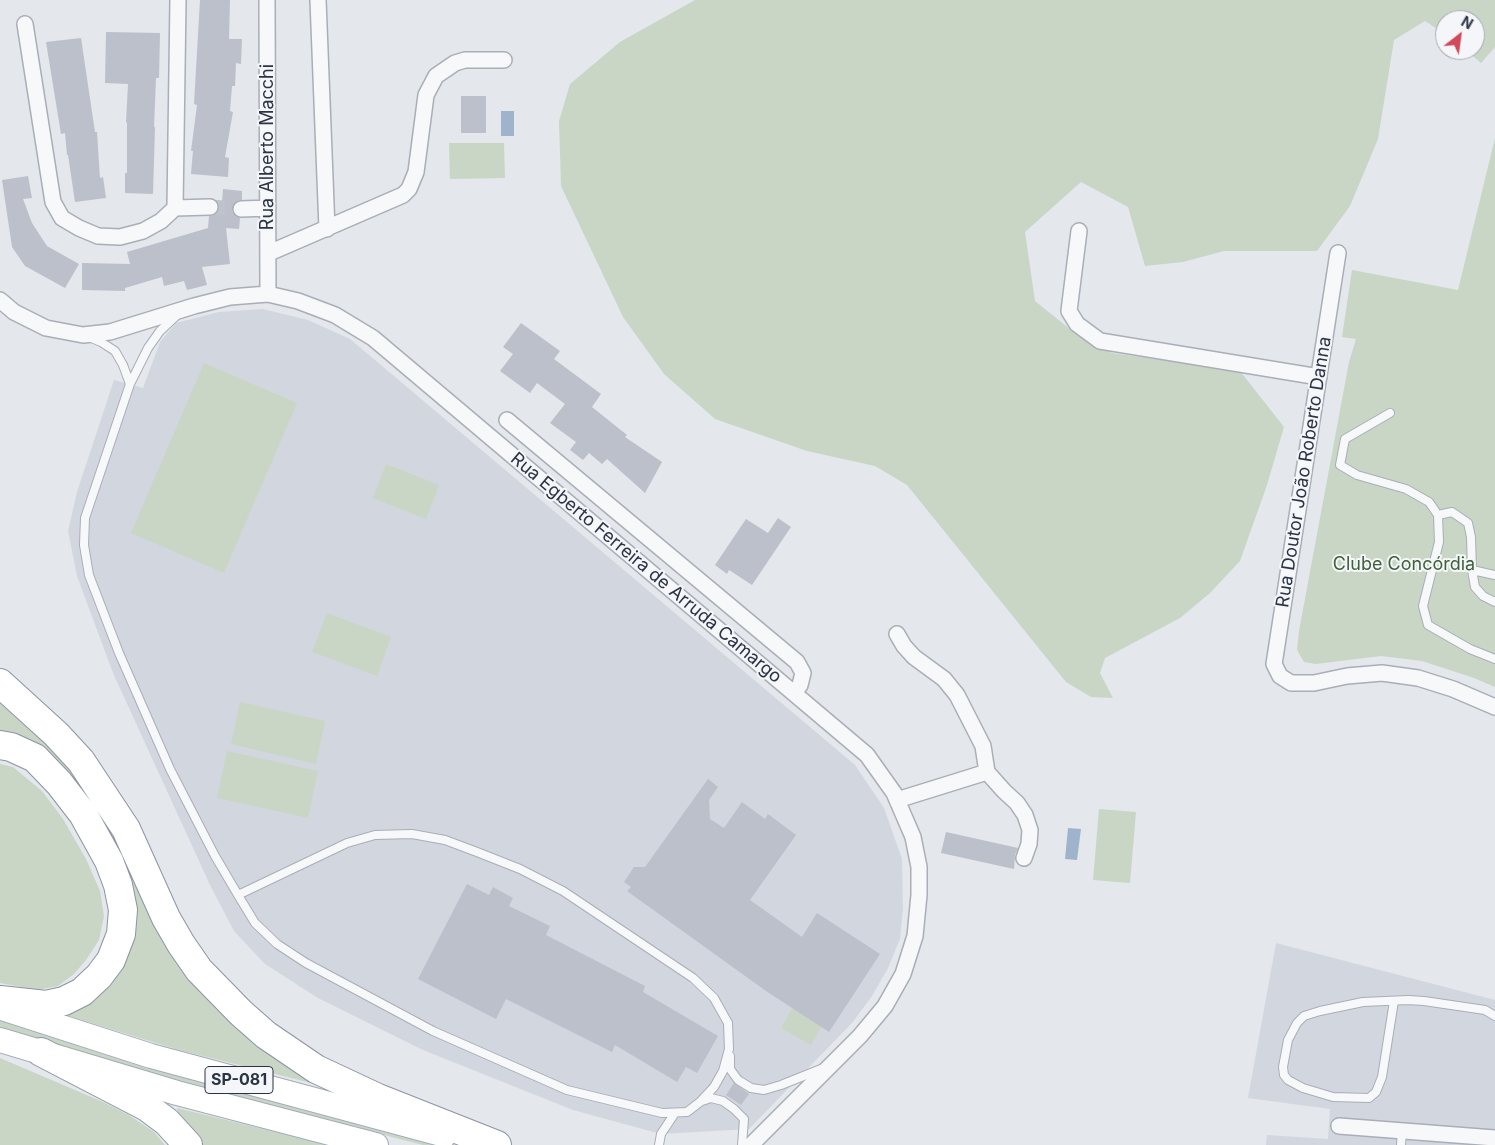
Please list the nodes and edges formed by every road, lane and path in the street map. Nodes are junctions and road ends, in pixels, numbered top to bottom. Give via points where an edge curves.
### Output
1 (178, 0) edge
2 (267, 0) edge
3 (318, 0) edge
4 (25, 24) dead end
5 (504, 60) dead end
6 (210, 207) tunnel mouth
7 (174, 208) junction
8 (268, 208) junction
9 (241, 209) tunnel mouth
10 (327, 229) junction
11 (1079, 231) dead end
12 (1338, 253) dead end
13 (269, 254) junction
14 (268, 294) junction
15 (0, 300) edge
16 (185, 309) junction
17 (83, 335) junction
18 (1319, 377) junction
19 (130, 384) junction
20 (1390, 413) dead end
21 (507, 420) dead end
22 (1438, 514) junction
23 (1472, 570) junction
24 (1495, 575) edge
25 (1495, 602) edge
26 (897, 634) dead end
27 (1495, 659) edge
28 (0, 683) edge
29 (794, 694) junction
30 (1495, 707) edge
31 (0, 745) edge
32 (987, 772) junction
33 (897, 800) junction
34 (1024, 858) dead end
35 (238, 896) junction
36 (0, 1000) edge
37 (1394, 1001) junction
38 (0, 1007) edge
39 (1495, 1016) edge
40 (0, 1040) edge
41 (729, 1049) junction
42 (41, 1052) junction
43 (830, 1066) junction
44 (700, 1102) junction
45 (675, 1113) junction
46 (1339, 1126) dead end
47 (1401, 1138) edge
48 (1495, 1138) edge
49 (188, 1145) edge
50 (376, 1145) edge
51 (481, 1145) edge
52 (498, 1145) edge
53 (659, 1145) edge
54 (742, 1145) edge
55 (751, 1145) edge

1 - 7 street
2 - 8 street, Rua Alberto Macchi
3 - 10 street
4 - 7 street via 53,202 62,218 98,236 120,237 143,231 161,221
5 - 10 street via 465,60 454,63 436,76 426,95 416,172 409,189 394,200
6 - 7 street
8 - 9 street
8 - 13 street, Rua Alberto Macchi
10 - 13 street
11 - 18 street via 1069,311 1077,324 1100,341
12 - 18 street, Rua Doutor João Roberto Danna
13 - 14 street, Rua Alberto Macchi
14 - 16 street, Rua Egberto Ferreira de Arruda Camargo via 230,297
14 - 29 street, Rua Egberto Ferreira de Arruda Camargo via 335,315 373,338
15 - 17 street, Rua Egberto Ferreira de Arruda Camargo via 14,312 46,328
16 - 17 street, Rua Egberto Ferreira de Arruda Camargo via 110,332
16 - 19 lane via 160,331
17 - 19 lane via 114,351
18 - 30 street, Rua Doutor João Roberto Danna via 1274,664 1280,676 1291,683 1314,683 1382,672 1418,678
19 - 35 lane via 85,518 84,545 89,575 170,769
20 - 22 lane via 1345,439 1340,465 1357,475 1406,489 1429,502
21 - 29 street via 797,662 803,672
22 - 23 lane via 1452,512 1468,523
22 - 27 lane via 1439,542 1423,606 1428,625
23 - 24 lane
23 - 25 lane via 1476,587 1483,596
26 - 32 street via 914,657 944,679 957,695 983,746
28 - 52 highway via 81,761 126,829 181,944 199,970 241,1013 316,1069 378,1098
29 - 33 street, Rua Egberto Ferreira de Arruda Camargo via 867,755
31 - 36 highway via 35,758 83,814 109,861 123,910 121,934 111,960 82,992 46,1005
32 - 33 street
32 - 34 street via 1017,803 1024,815 1030,830
33 - 43 street, Rua Egberto Ferreira de Arruda Camargo via 913,837 919,867 920,895 914,936 903,974 885,1006
35 - 41 lane via 347,843 375,835 412,834 445,840 520,869 563,891 693,978 714,998 728,1023
35 - 45 lane via 256,924 277,944 433,1031 567,1090 662,1113
37 - 37 lane via 1364,1002 1304,1016 1288,1040 1282,1067 1288,1080 1333,1097 1369,1098 1376,1092 1382,1077
37 - 39 lane via 1433,1002 1485,1010
38 - 51 main road, SP-081 via 151,1056
40 - 42 main road, SP-081
41 - 43 lane via 730,1069 738,1080 751,1088 764,1090
41 - 44 lane via 723,1071
42 - 49 highway via 147,1107
42 - 50 main road, SP-081 via 177,1093
43 - 55 street, Rua Egberto Ferreira de Arruda Camargo
44 - 45 lane via 687,1112
44 - 54 lane via 711,1098 734,1108 744,1119
45 - 53 lane via 660,1134
46 - 47 street
47 - 48 street

